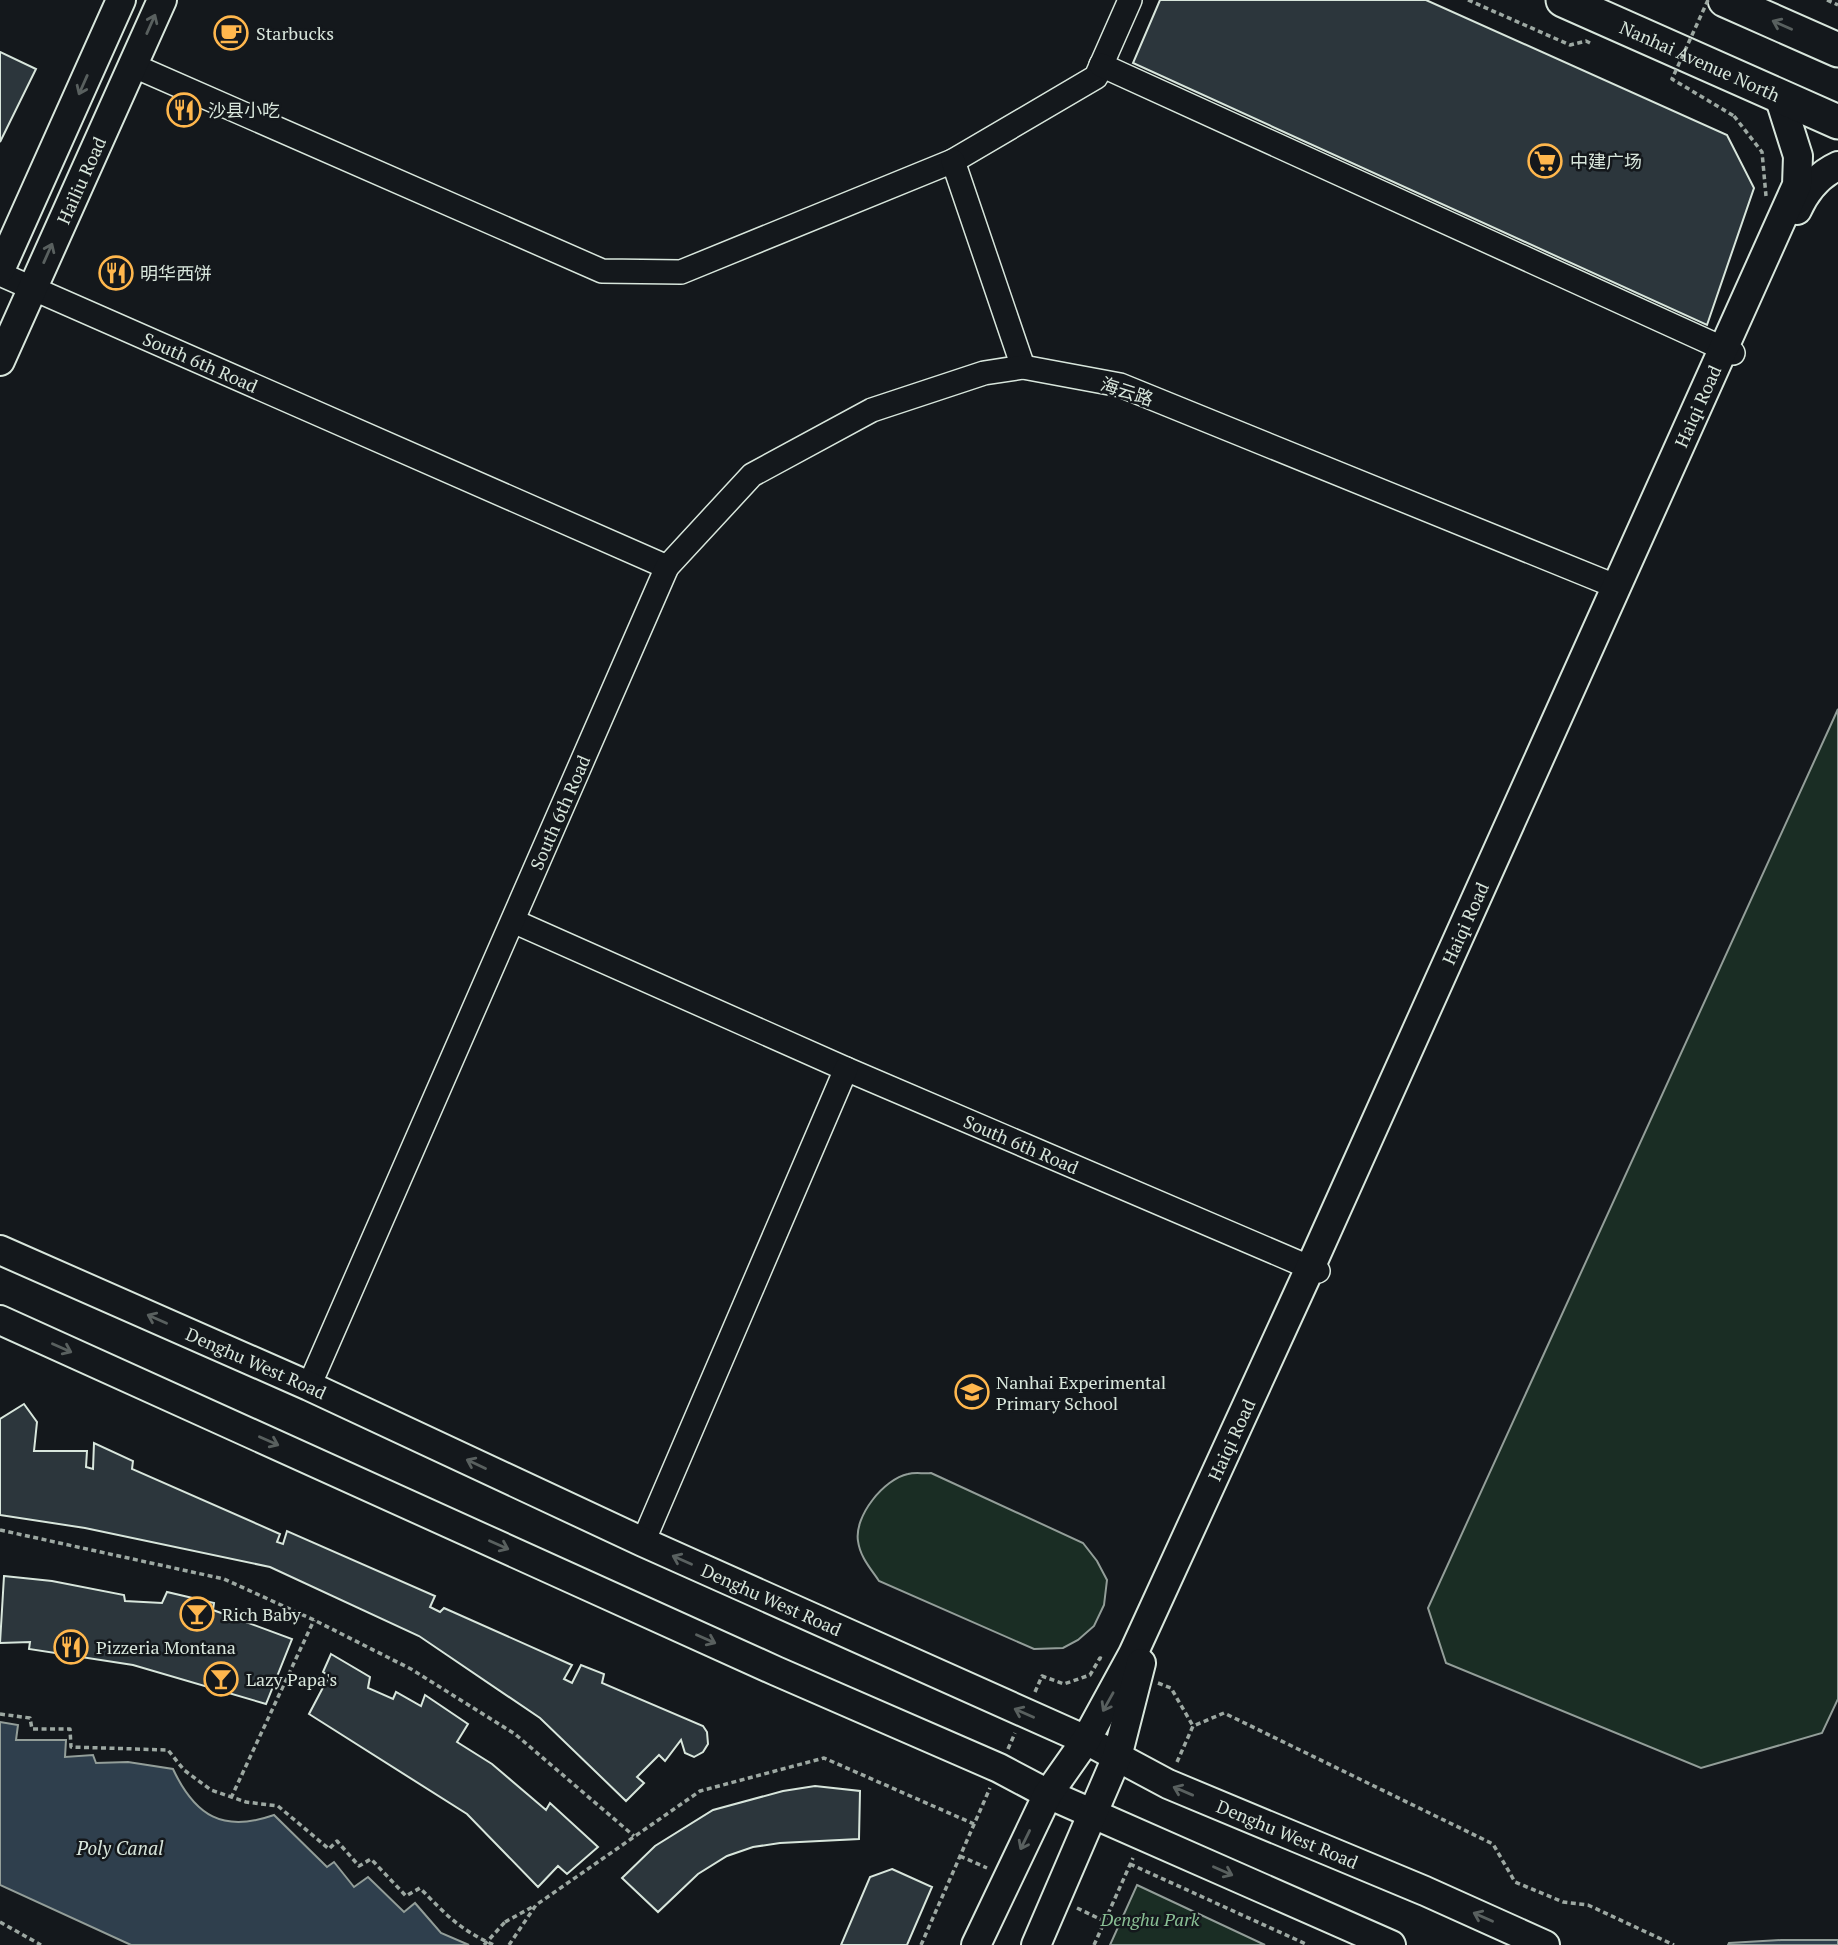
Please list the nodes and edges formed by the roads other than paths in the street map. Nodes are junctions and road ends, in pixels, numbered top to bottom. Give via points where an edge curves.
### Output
1 (121, 0) edge
2 (162, 0) edge
3 (1130, 0) edge
4 (1563, 0) edge
5 (1725, 0) edge
6 (1838, 50) edge
7 (132, 65) junction
8 (1101, 65) junction
9 (1779, 96) junction
10 (1838, 122) edge
11 (953, 160) junction
12 (1838, 166) edge
13 (0, 272) edge
14 (32, 288) junction
15 (1728, 351) junction
16 (0, 360) edge
17 (1023, 367) junction
18 (667, 567) junction
19 (1615, 586) junction
20 (513, 921) junction
21 (846, 1069) junction
22 (0, 1250) edge
23 (1314, 1270) junction
24 (0, 1320) edge
25 (309, 1386) junction
26 (643, 1542) junction
27 (1087, 1740) junction
28 (1117, 1757) junction
29 (1048, 1794) junction
30 (1093, 1813) junction
31 (976, 1945) edge
32 (1036, 1945) edge
33 (1391, 1945) edge
34 (1545, 1945) edge

1 -> 13 main road, Hailiu Road
7 -> 2 main road, Hailiu Road
3 - 8 street
4 - 9 highway, Nanhai Avenue North
6 -> 5 highway
7 - 11 street via 602,271 681,272
14 -> 7 main road, Hailiu Road
8 - 11 street via 1096,77
8 - 15 street
9 - 10 highway, Nanhai Avenue North
9 - 15 main road, Haiqi Road via 1798,156 1797,185
11 - 17 street
12 - 15 main road, Haiqi Road via 1805,192
13 - 14 street, South 6th Road
14 - 16 main road, Hailiu Road
14 - 18 street, South 6th Road
15 - 19 main road, Haiqi Road
15 - 23 main road, Haiqi Road
17 - 18 street, 海云路 via 984,373 872,410 752,475
17 - 19 street, 海云路 via 1120,385
18 - 20 street, South 6th Road
19 - 23 main road, Haiqi Road
20 - 21 street, South 6th Road
20 - 25 street
21 - 23 street, South 6th Road
21 - 26 street
25 -> 22 main road, Denghu West Road
23 -> 27 main road, Haiqi Road via 1130,1661
23 - 28 main road, Haiqi Road via 1141,1663
24 -> 29 main road
26 -> 25 main road, Denghu West Road
27 -> 26 main road, Denghu West Road
27 - 28 main road, Denghu West Road
27 - 29 main road, Haiqi Road
28 - 30 main road, Haiqi Road
34 -> 28 main road, Denghu West Road via 1168,1784
29 - 30 main road
29 -> 31 main road, Haiqi Road
30 - 32 main road, Haiqi Road
30 -> 33 main road

